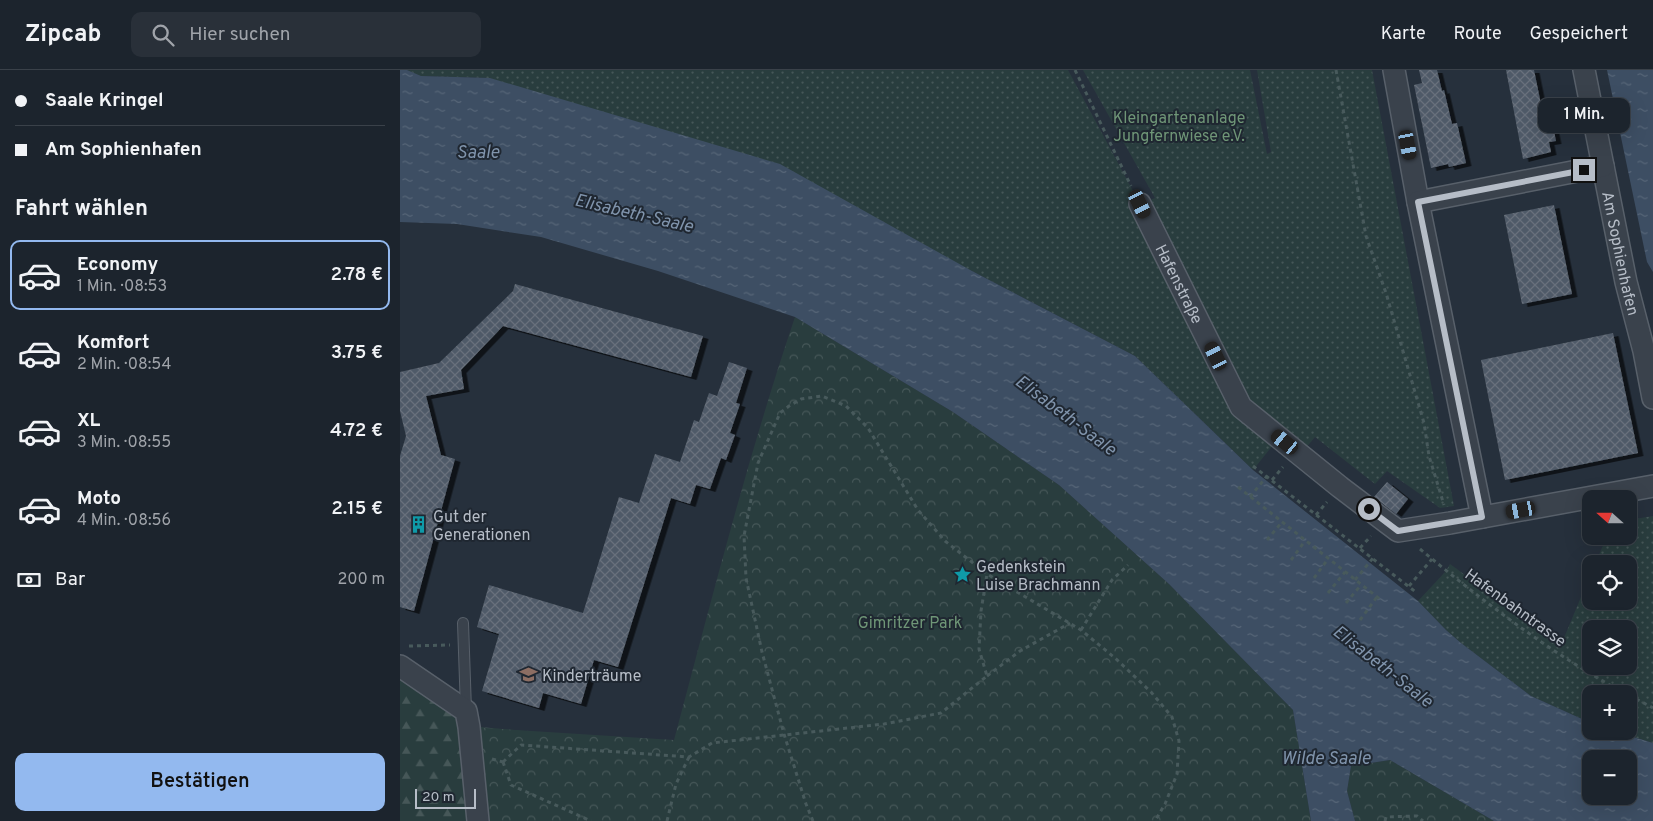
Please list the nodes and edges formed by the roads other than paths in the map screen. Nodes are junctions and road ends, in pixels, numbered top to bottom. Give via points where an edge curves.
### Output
1 (1394, 70) edge
2 (1584, 70) edge
3 (1602, 166) junction
4 (1418, 202) junction
5 (1140, 204) road end
6 (1653, 398) edge
7 (1653, 486) edge
8 (1482, 517) junction
9 (463, 623) dead end
10 (400, 666) edge
11 (466, 711) junction
12 (478, 821) edge

1 - 4 street
2 - 3 street, Am Sophienhafen
3 - 4 street
3 - 6 street, Am Sophienhafen
4 - 8 street
5 - 8 street, Hafenstraße via 1241,407 1398,531
7 - 8 street
9 - 11 lane
10 - 11 street
11 - 12 street

